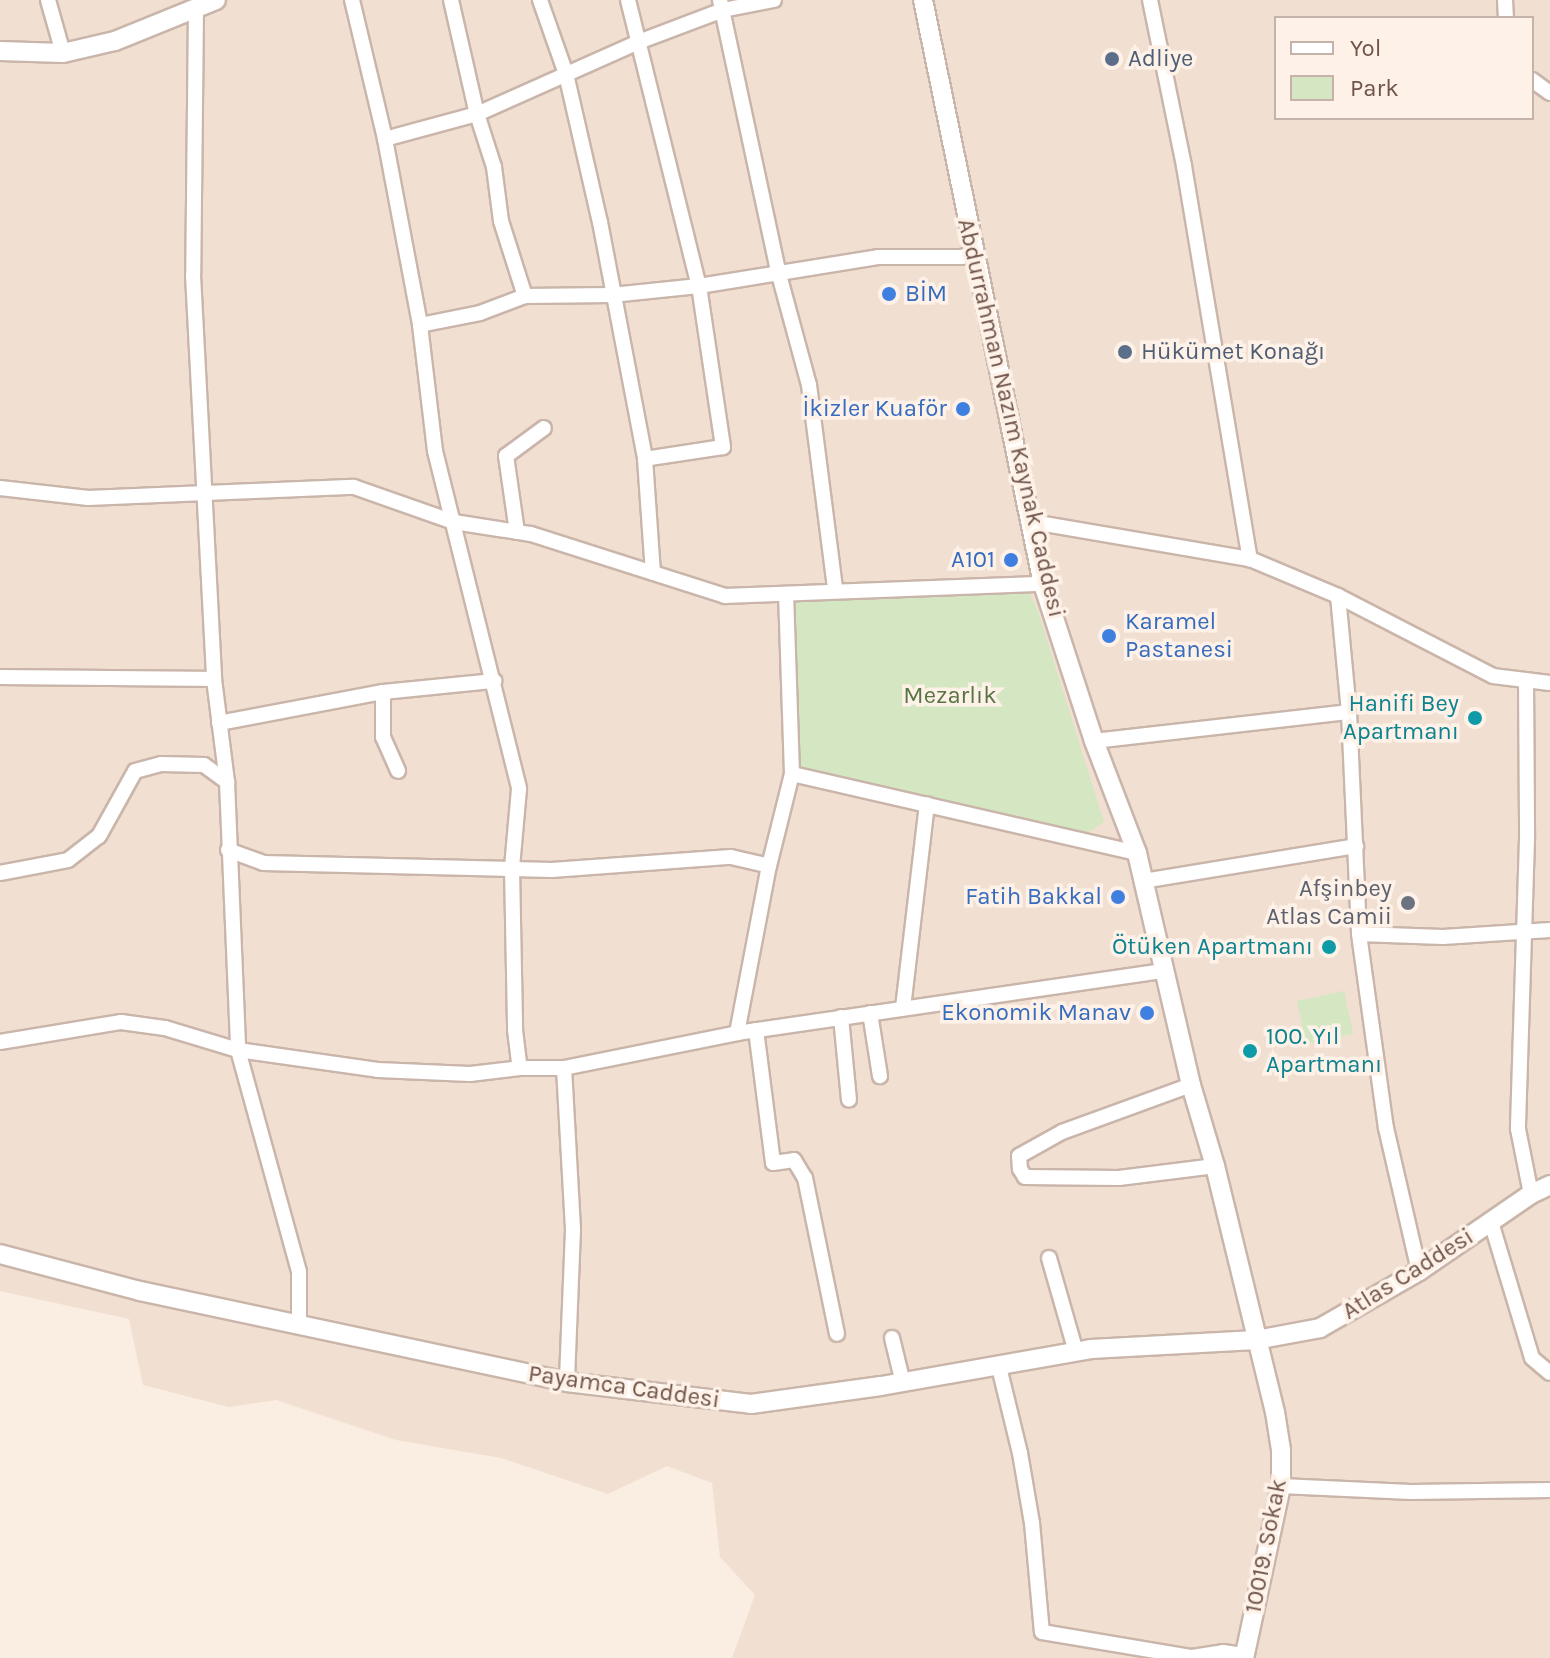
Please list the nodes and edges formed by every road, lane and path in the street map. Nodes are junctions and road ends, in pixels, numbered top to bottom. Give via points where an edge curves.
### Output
1 (48, 0) edge
2 (216, 0) edge
3 (352, 0) edge
4 (451, 0) edge
5 (540, 0) edge
6 (628, 0) edge
7 (774, 0) edge
8 (923, 0) edge
9 (1151, 1) edge
10 (722, 5) edge
11 (196, 9) junction
12 (641, 41) junction
13 (0, 51) edge
14 (63, 53) junction
15 (566, 74) junction
16 (477, 114) junction
17 (385, 139) junction
18 (972, 253) junction
19 (778, 271) junction
20 (699, 286) junction
21 (612, 295) junction
22 (525, 296) junction
23 (420, 325) junction
24 (544, 428) dead end
25 (645, 459) junction
26 (0, 488) edge
27 (205, 495) junction
28 (454, 522) junction
29 (1033, 522) junction
30 (517, 532) junction
31 (1250, 559) junction
32 (653, 573) junction
33 (1043, 584) junction
34 (835, 589) junction
35 (786, 596) junction
36 (1338, 596) junction
37 (0, 677) edge
38 (214, 679) junction
39 (1526, 680) junction
40 (494, 681) junction
41 (1550, 683) edge
42 (383, 692) junction
43 (1349, 712) junction
44 (219, 723) junction
45 (1094, 741) junction
46 (398, 771) dead end
47 (792, 774) junction
48 (227, 782) junction
49 (927, 804) junction
50 (1356, 846) junction
51 (228, 850) junction
52 (1137, 853) junction
53 (769, 866) junction
54 (512, 868) junction
55 (0, 873) edge
56 (1143, 881) junction
57 (1523, 929) junction
58 (1550, 930) edge
59 (1359, 934) junction
60 (1162, 971) junction
61 (903, 1008) junction
62 (870, 1013) junction
63 (841, 1017) junction
64 (756, 1030) junction
65 (737, 1033) junction
66 (0, 1042) edge
67 (238, 1050) junction
68 (520, 1068) junction
69 (564, 1068) junction
70 (880, 1076) dead end
71 (1191, 1085) junction
72 (849, 1100) dead end
73 (1215, 1166) junction
74 (1550, 1185) edge
75 (1531, 1194) junction
76 (1491, 1222) junction
77 (0, 1254) edge
78 (1049, 1258) dead end
79 (1419, 1271) junction
80 (299, 1325) junction
81 (837, 1334) dead end
82 (892, 1338) dead end
83 (1256, 1340) junction
84 (1076, 1352) junction
85 (999, 1367) junction
86 (1550, 1373) edge
87 (567, 1382) junction
88 (903, 1383) junction
89 (1281, 1486) junction
90 (1550, 1490) edge
91 (1244, 1656) edge

1 - 14 street
2 - 11 street
3 - 17 street
4 - 16 street
5 - 15 street
6 - 12 street
7 - 10 street
8 - 18 street, Abdurrahman Nazım Kaynak Caddesi
9 - 31 street
10 - 12 street
10 - 19 street
11 - 14 street via 115,41
11 - 27 street via 193,275
12 - 15 street
12 - 20 street
13 - 14 street
15 - 16 street
15 - 21 street
16 - 17 street
16 - 22 street via 494,167 501,221
17 - 23 street
18 - 19 street via 878,257
18 - 29 street, Abdurrahman Nazım Kaynak Caddesi
19 - 20 street
19 - 34 street via 809,385
20 - 21 street
20 - 25 street via 723,447
21 - 22 street
21 - 25 street
22 - 23 street via 480,313
23 - 28 street via 435,451
24 - 30 street via 506,456
25 - 32 street
26 - 27 street via 88,498
27 - 28 street via 354,487
27 - 38 street
28 - 30 street
28 - 40 street
29 - 31 street
29 - 33 street, Abdurrahman Nazım Kaynak Caddesi
30 - 32 street
31 - 36 street
32 - 35 street via 725,596
33 - 34 street
33 - 45 street, Abdurrahman Nazım Kaynak Caddesi
34 - 35 street
35 - 47 street
36 - 39 street via 1493,676
36 - 43 street
37 - 38 street
38 - 44 street
39 - 41 street
39 - 57 street
40 - 42 street
40 - 54 street via 519,789
42 - 44 street
42 - 46 street via 383,737
43 - 45 street
43 - 50 street
44 - 48 street
45 - 52 street, Abdurrahman Nazım Kaynak Caddesi
47 - 49 street
47 - 53 street
48 - 51 street
48 - 55 street via 204,765 161,764 135,771 99,836 68,860
49 - 52 street
49 - 61 street
50 - 56 street
50 - 59 street
51 - 54 street via 263,863
51 - 67 street
52 - 56 street, Abdurrahman Nazım Kaynak Caddesi
53 - 54 street via 731,857 552,870
53 - 65 street
54 - 68 street
56 - 60 street, Abdurrahman Nazım Kaynak Caddesi
57 - 58 street
57 - 59 street via 1443,937
57 - 75 street via 1518,1129
59 - 79 street via 1386,1128
60 - 61 street
60 - 71 street, Abdurrahman Nazım Kaynak Caddesi
61 - 62 street
62 - 63 street
62 - 70 street
63 - 64 street
63 - 72 street
64 - 65 street
64 - 81 street via 773,1163 794,1160 805,1178
65 - 69 street
66 - 67 street via 121,1022 165,1028
67 - 68 street via 378,1070 470,1074
67 - 80 street via 299,1272
68 - 69 street
69 - 87 street via 573,1230
71 - 73 street, Abdurrahman Nazım Kaynak Caddesi
71 - 73 street via 1062,1132 1019,1156 1020,1169 1025,1177 1119,1178
73 - 83 street, Abdurrahman Nazım Kaynak Caddesi
74 - 75 street, Atlas Caddesi
75 - 76 street, Atlas Caddesi
76 - 79 street, Atlas Caddesi
76 - 86 street via 1532,1358
77 - 80 street, Payamca Caddesi
78 - 84 street
79 - 83 street, Atlas Caddesi via 1320,1328
80 - 87 street, Payamca Caddesi
82 - 88 street
83 - 84 street, Payamca Caddesi
83 - 89 street, 10019. Sokak via 1275,1412
84 - 85 street, Payamca Caddesi
85 - 88 street, Payamca Caddesi
85 - 91 street via 1032,1523 1042,1632 1192,1657 1223,1652
87 - 88 street, Payamca Caddesi via 751,1404
89 - 90 street via 1411,1492
89 - 91 street, 10019. Sokak

